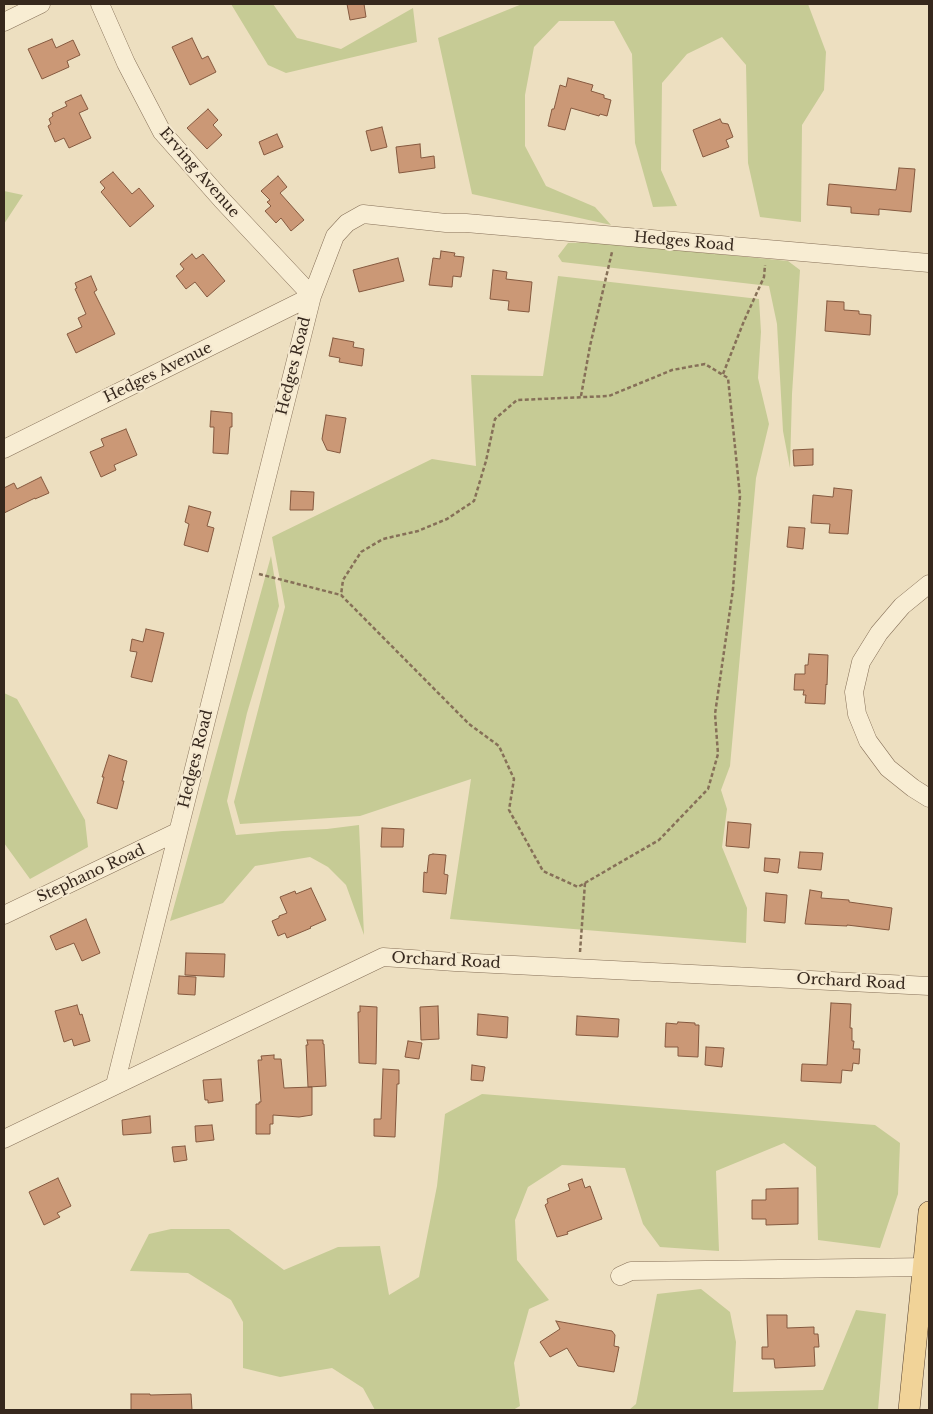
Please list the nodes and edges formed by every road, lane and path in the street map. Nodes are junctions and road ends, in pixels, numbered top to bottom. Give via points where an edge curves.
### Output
1 (41, 4) edge
2 (100, 4) edge
3 (4, 22) edge
4 (616, 236) junction
5 (766, 249) junction
6 (929, 263) edge
7 (312, 296) junction
8 (723, 374) junction
9 (581, 397) junction
10 (4, 449) edge
11 (243, 570) junction
12 (929, 584) edge
13 (341, 595) junction
14 (929, 798) edge
15 (177, 832) junction
16 (584, 883) junction
17 (4, 915) edge
18 (579, 968) junction
19 (929, 986) edge
20 (115, 1085) junction
21 (4, 1139) edge
22 (929, 1212) edge
23 (926, 1267) edge
24 (620, 1276) dead end
25 (909, 1410) edge

1 - 3 street
2 - 7 street, Erving Avenue via 162,132
4 - 5 street, Hedges Road
4 - 7 street, Hedges Road via 363,214 347,223 335,236
4 - 9 path
5 - 6 street, Hedges Road
5 - 8 path via 764,277
7 - 10 street, Hedges Avenue
7 - 11 street, Hedges Road
8 - 9 path via 706,364 672,370 609,396
8 - 16 path via 728,378 740,496 733,589 715,714 718,754 708,789 659,840
9 - 13 path via 517,400 495,419 474,501 446,519 418,531 383,539 361,552 343,580
11 - 13 path
11 - 15 street, Hedges Road
12 - 14 street via 902,606 879,634 861,662 854,692 856,714 868,741 888,768
13 - 16 path via 469,724 499,746 514,779 509,810 543,871 578,887
15 - 17 street, Stephano Road
15 - 20 street, Hedges Road
16 - 18 path
18 - 19 street, Orchard Road
18 - 20 street, Orchard Road via 383,957
20 - 21 street, Orchard Road
22 - 23 main road
23 - 24 street via 632,1271
23 - 25 main road

